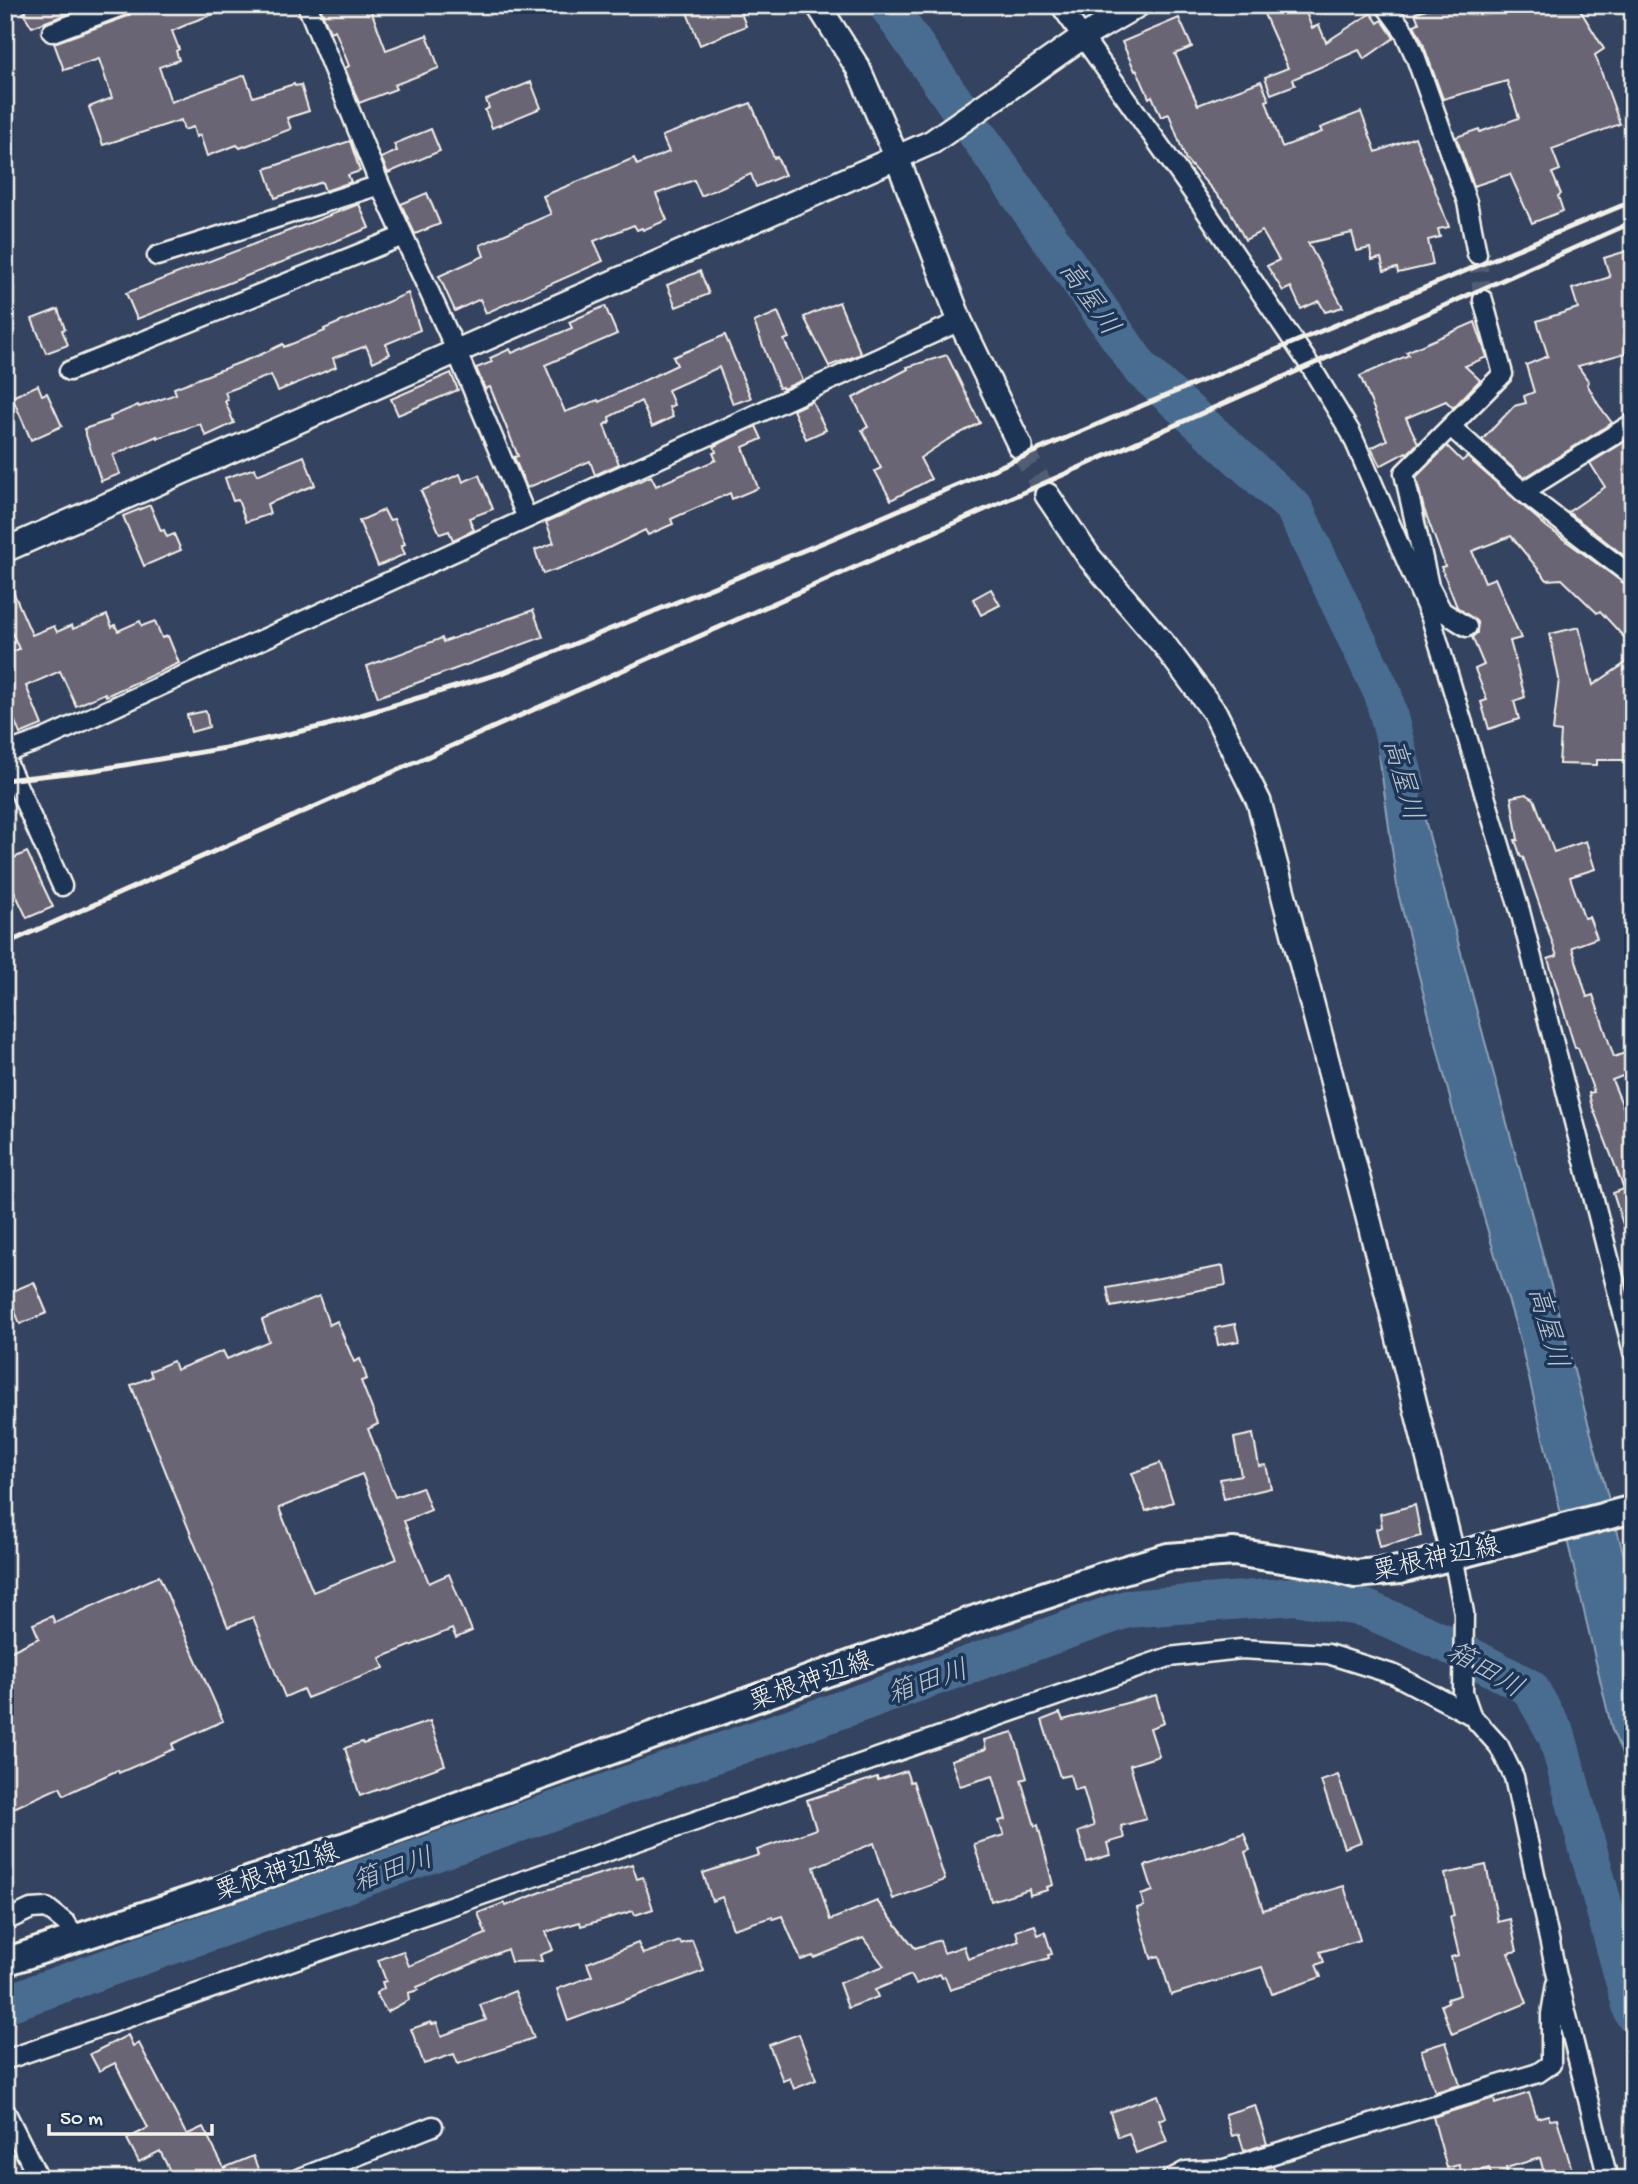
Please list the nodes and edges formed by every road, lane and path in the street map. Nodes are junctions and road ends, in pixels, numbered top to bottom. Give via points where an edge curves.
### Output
1 (124, 5) edge
2 (307, 5) edge
3 (818, 5) edge
4 (1060, 5) edge
5 (1138, 5) edge
6 (1385, 5) edge
7 (52, 33) dead end
8 (1078, 41) junction
9 (897, 158) junction
10 (380, 185) junction
11 (403, 236) junction
12 (1477, 254) tunnel mouth
13 (157, 256) dead end
14 (1483, 300) tunnel mouth
15 (960, 321) junction
16 (456, 350) junction
17 (69, 371) dead end
18 (1633, 424) edge
19 (1451, 427) junction
20 (1020, 446) tunnel mouth
21 (1523, 492) junction
22 (1047, 495) tunnel mouth
23 (527, 518) junction
24 (5, 550) edge
25 (1633, 577) edge
26 (1466, 627) dead end
27 (5, 753) edge
28 (5, 758) edge
29 (62, 886) dead end
30 (1633, 1352) edge
31 (1633, 1509) edge
32 (1461, 1554) junction
33 (1471, 1715) junction
34 (5, 1921) edge
35 (73, 1939) junction
36 (5, 1962) edge
37 (1557, 1976) junction
38 (5, 2060) edge
39 (5, 2111) edge
40 (433, 2126) dead end
41 (1226, 2174) edge
42 (38, 2179) edge
43 (298, 2179) edge
44 (1171, 2179) edge
45 (1608, 2179) edge

1 - 7 street
2 - 10 street
3 - 9 street via 858,68
4 - 8 street
5 - 8 street
6 - 12 street via 1416,58 1467,202
8 - 9 street via 932,142
8 - 30 street via 1207,212 1351,433 1431,618 1520,911
9 - 15 street
9 - 16 street
10 - 11 street
10 - 13 street
11 - 16 street
11 - 17 street
14 - 19 street via 1503,374
15 - 20 street
15 - 23 street
16 - 23 street
16 - 24 street
18 - 21 street
19 - 21 street
19 - 26 street via 1404,473 1429,586 1442,611
21 - 25 street
22 - 32 street via 1089,557 1215,713 1259,802
23 - 27 street
28 - 29 street
31 - 32 main road, 粟根神辺線
32 - 33 street via 1463,1692
32 - 35 main road, 粟根神辺線 via 1400,1570 1355,1574 1234,1552 1168,1557 1000,1610 254,1879
33 - 37 street via 1499,1746 1514,1777
33 - 38 street via 1395,1675 1328,1654 1241,1649 1169,1657
34 - 35 street via 47,1908 67,1924
35 - 36 main road, 粟根神辺線
37 - 41 street via 1551,2064 1538,2073
37 - 45 street
39 - 42 street
40 - 43 street
41 - 44 street via 1186,2171

